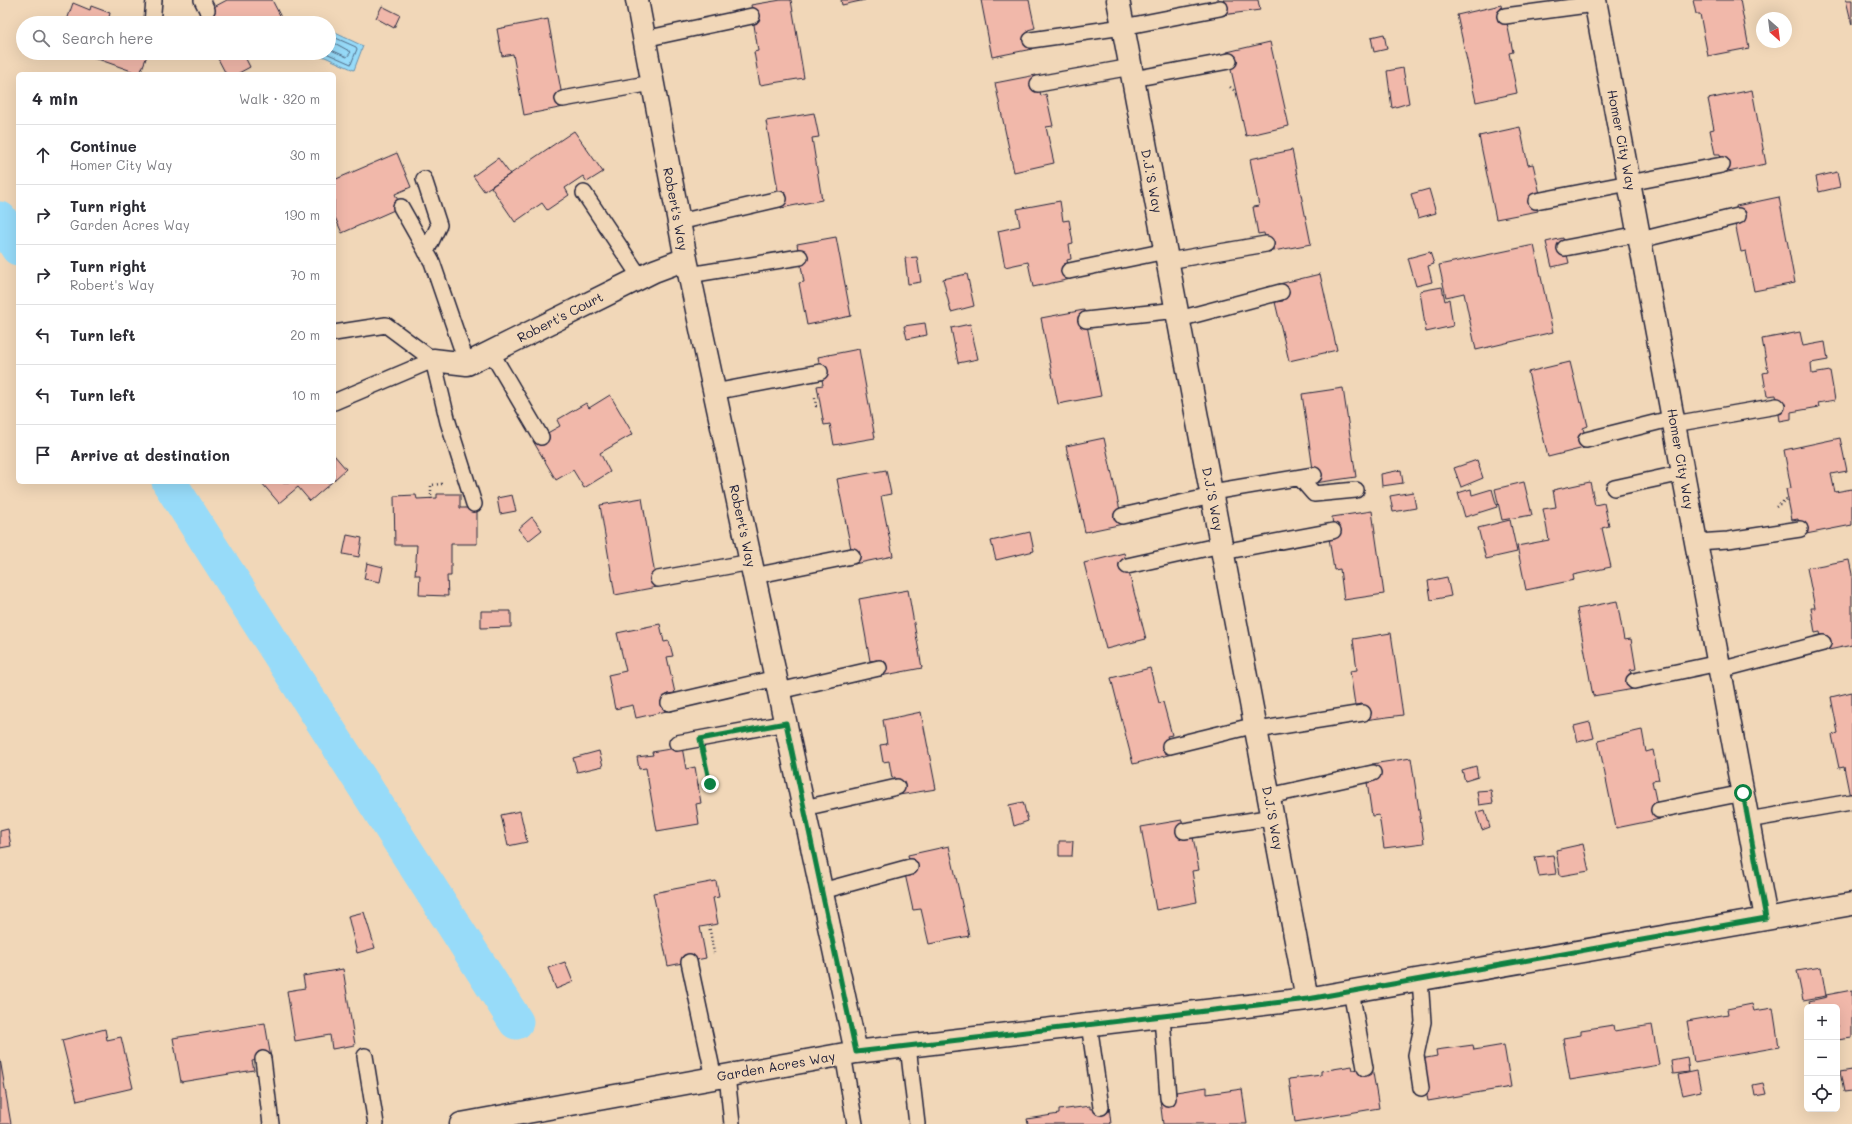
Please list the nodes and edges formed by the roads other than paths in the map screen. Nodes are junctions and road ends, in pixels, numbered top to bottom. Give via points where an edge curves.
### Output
1 (154, 0) edge
2 (636, 0) edge
3 (1118, 0) edge
4 (1595, 2) edge
5 (1220, 8) dead end
6 (153, 16) edge
7 (752, 16) dead end
8 (1505, 16) dead end
9 (1123, 27) junction
10 (644, 39) junction
11 (1031, 40) dead end
12 (1229, 61) dead end
13 (1132, 73) junction
14 (652, 83) junction
15 (1038, 84) dead end
16 (563, 99) dead end
17 (1722, 165) dead end
18 (424, 179) dead end
19 (1630, 182) junction
20 (584, 193) dead end
21 (779, 199) dead end
22 (1536, 201) dead end
23 (402, 207) dead end
24 (1738, 216) dead end
25 (679, 222) junction
26 (1640, 237) junction
27 (1266, 244) dead end
28 (1565, 248) dead end
29 (426, 252) junction
30 (1167, 256) junction
31 (800, 257) dead end
32 (688, 267) junction
33 (1069, 271) dead end
34 (640, 277) junction
35 (1281, 292) dead end
36 (1178, 314) junction
37 (1086, 320) dead end
38 (336, 333) edge
39 (491, 352) junction
40 (433, 360) junction
41 (467, 364) junction
42 (820, 372) dead end
43 (714, 392) junction
44 (336, 401) edge
45 (1777, 406) dead end
46 (1674, 421) junction
47 (541, 437) dead end
48 (1586, 440) dead end
49 (1684, 473) junction
50 (1614, 488) dead end
51 (1356, 490) dead end
52 (1212, 494) junction
53 (474, 504) dead end
54 (1122, 516) dead end
55 (1800, 529) dead end
56 (1333, 531) dead end
57 (1697, 542) junction
58 (1222, 549) junction
59 (852, 556) dead end
60 (1127, 566) dead end
61 (752, 569) junction
62 (658, 579) dead end
63 (1823, 643) dead end
64 (1719, 666) junction
65 (879, 668) dead end
66 (1634, 681) dead end
67 (777, 684) junction
68 (669, 703) dead end
69 (1363, 713) dead end
70 (786, 723) junction
71 (1256, 727) junction
72 (677, 743) dead end
73 (1170, 746) dead end
74 (1373, 772) dead end
75 (897, 787) dead end
76 (1743, 793) junction
77 (1269, 796) junction
78 (1851, 802) edge
79 (804, 808) junction
80 (1659, 810) dead end
81 (1273, 817) junction
82 (1748, 820) junction
83 (1184, 831) dead end
84 (910, 867) dead end
85 (822, 891) junction
86 (1852, 904) edge
87 (1766, 918) junction
88 (689, 962) dead end
89 (1420, 979) junction
90 (1351, 991) junction
91 (1308, 999) junction
92 (1162, 1016) junction
93 (1089, 1024) junction
94 (908, 1046) junction
95 (850, 1053) junction
96 (365, 1056) dead end
97 (263, 1059) dead end
98 (1365, 1068) dead end
99 (720, 1076) junction
100 (1421, 1088) dead end
101 (1168, 1098) dead end
102 (1101, 1107) dead end
103 (541, 1117) edge
104 (271, 1124) edge
105 (376, 1124) edge
106 (461, 1124) edge
107 (732, 1124) edge
108 (855, 1124) edge
109 (917, 1124) edge

1 - 6 lane
2 - 10 street, Robert's Way
3 - 9 street, D.J.'S Way
4 - 8 lane
4 - 19 street, Homer City Way
5 - 9 lane
7 - 10 lane
9 - 11 lane
9 - 13 street, D.J.'S Way
10 - 14 street, Robert's Way
12 - 13 lane
13 - 15 lane
13 - 30 street, D.J.'S Way
14 - 16 lane
14 - 25 street, Robert's Way
17 - 19 lane
18 - 29 lane via 439,225
19 - 22 lane
19 - 26 street, Homer City Way
20 - 34 lane
21 - 25 lane
23 - 29 lane
24 - 26 lane
25 - 32 street, Robert's Way
26 - 28 lane
26 - 46 street, Homer City Way
27 - 30 lane
29 - 41 lane via 432,262
30 - 33 lane
30 - 36 street, D.J.'S Way
31 - 32 lane
32 - 34 street, Robert's Court
32 - 43 street, Robert's Way
34 - 39 street, Robert's Court
35 - 36 lane
36 - 37 lane
36 - 52 street, D.J.'S Way
38 - 40 lane via 386,325
39 - 41 street, Robert's Court
39 - 47 lane
40 - 41 street
40 - 44 lane
40 - 53 lane via 448,422
42 - 43 lane
43 - 61 street, Robert's Way
45 - 46 lane
46 - 48 lane
46 - 49 street, Homer City Way
49 - 50 lane
49 - 57 street, Homer City Way
51 - 52 lane via 1314,494 1307,477
52 - 54 lane
52 - 58 street, D.J.'S Way
55 - 57 lane
56 - 58 lane
57 - 64 street, Homer City Way
58 - 60 lane
58 - 71 street, D.J.'S Way
59 - 61 lane
61 - 62 lane
61 - 67 street, Robert's Way
63 - 64 lane
64 - 66 lane
64 - 76 street, Homer City Way
65 - 67 lane
67 - 68 lane
67 - 70 street, Robert's Way
69 - 71 lane
70 - 72 lane
70 - 79 street, Robert's Way
71 - 73 lane
71 - 77 street, D.J.'S Way
74 - 77 lane
75 - 79 lane
76 - 80 lane
76 - 82 street, Homer City Way
77 - 81 street, D.J.'S Way
78 - 82 lane
79 - 85 street, Robert's Way
81 - 83 lane
81 - 91 street, D.J.'S Way
82 - 87 street, Homer City Way
84 - 85 lane
85 - 95 street, Robert's Way
86 - 87 street, Garden Acres Way
87 - 89 street, Garden Acres Way
88 - 99 lane
89 - 90 street, Garden Acres Way
89 - 100 lane via 1423,1022 1416,1055
90 - 91 street, Garden Acres Way
90 - 98 lane
91 - 92 street, Garden Acres Way
92 - 93 street, Garden Acres Way
92 - 101 lane
93 - 94 street, Garden Acres Way
93 - 102 lane
94 - 95 street, Garden Acres Way
94 - 109 lane
95 - 99 street, Garden Acres Way
95 - 108 lane
96 - 105 lane
97 - 104 lane
99 - 103 street, Garden Acres Way
99 - 107 lane
103 - 106 street, Garden Acres Way

